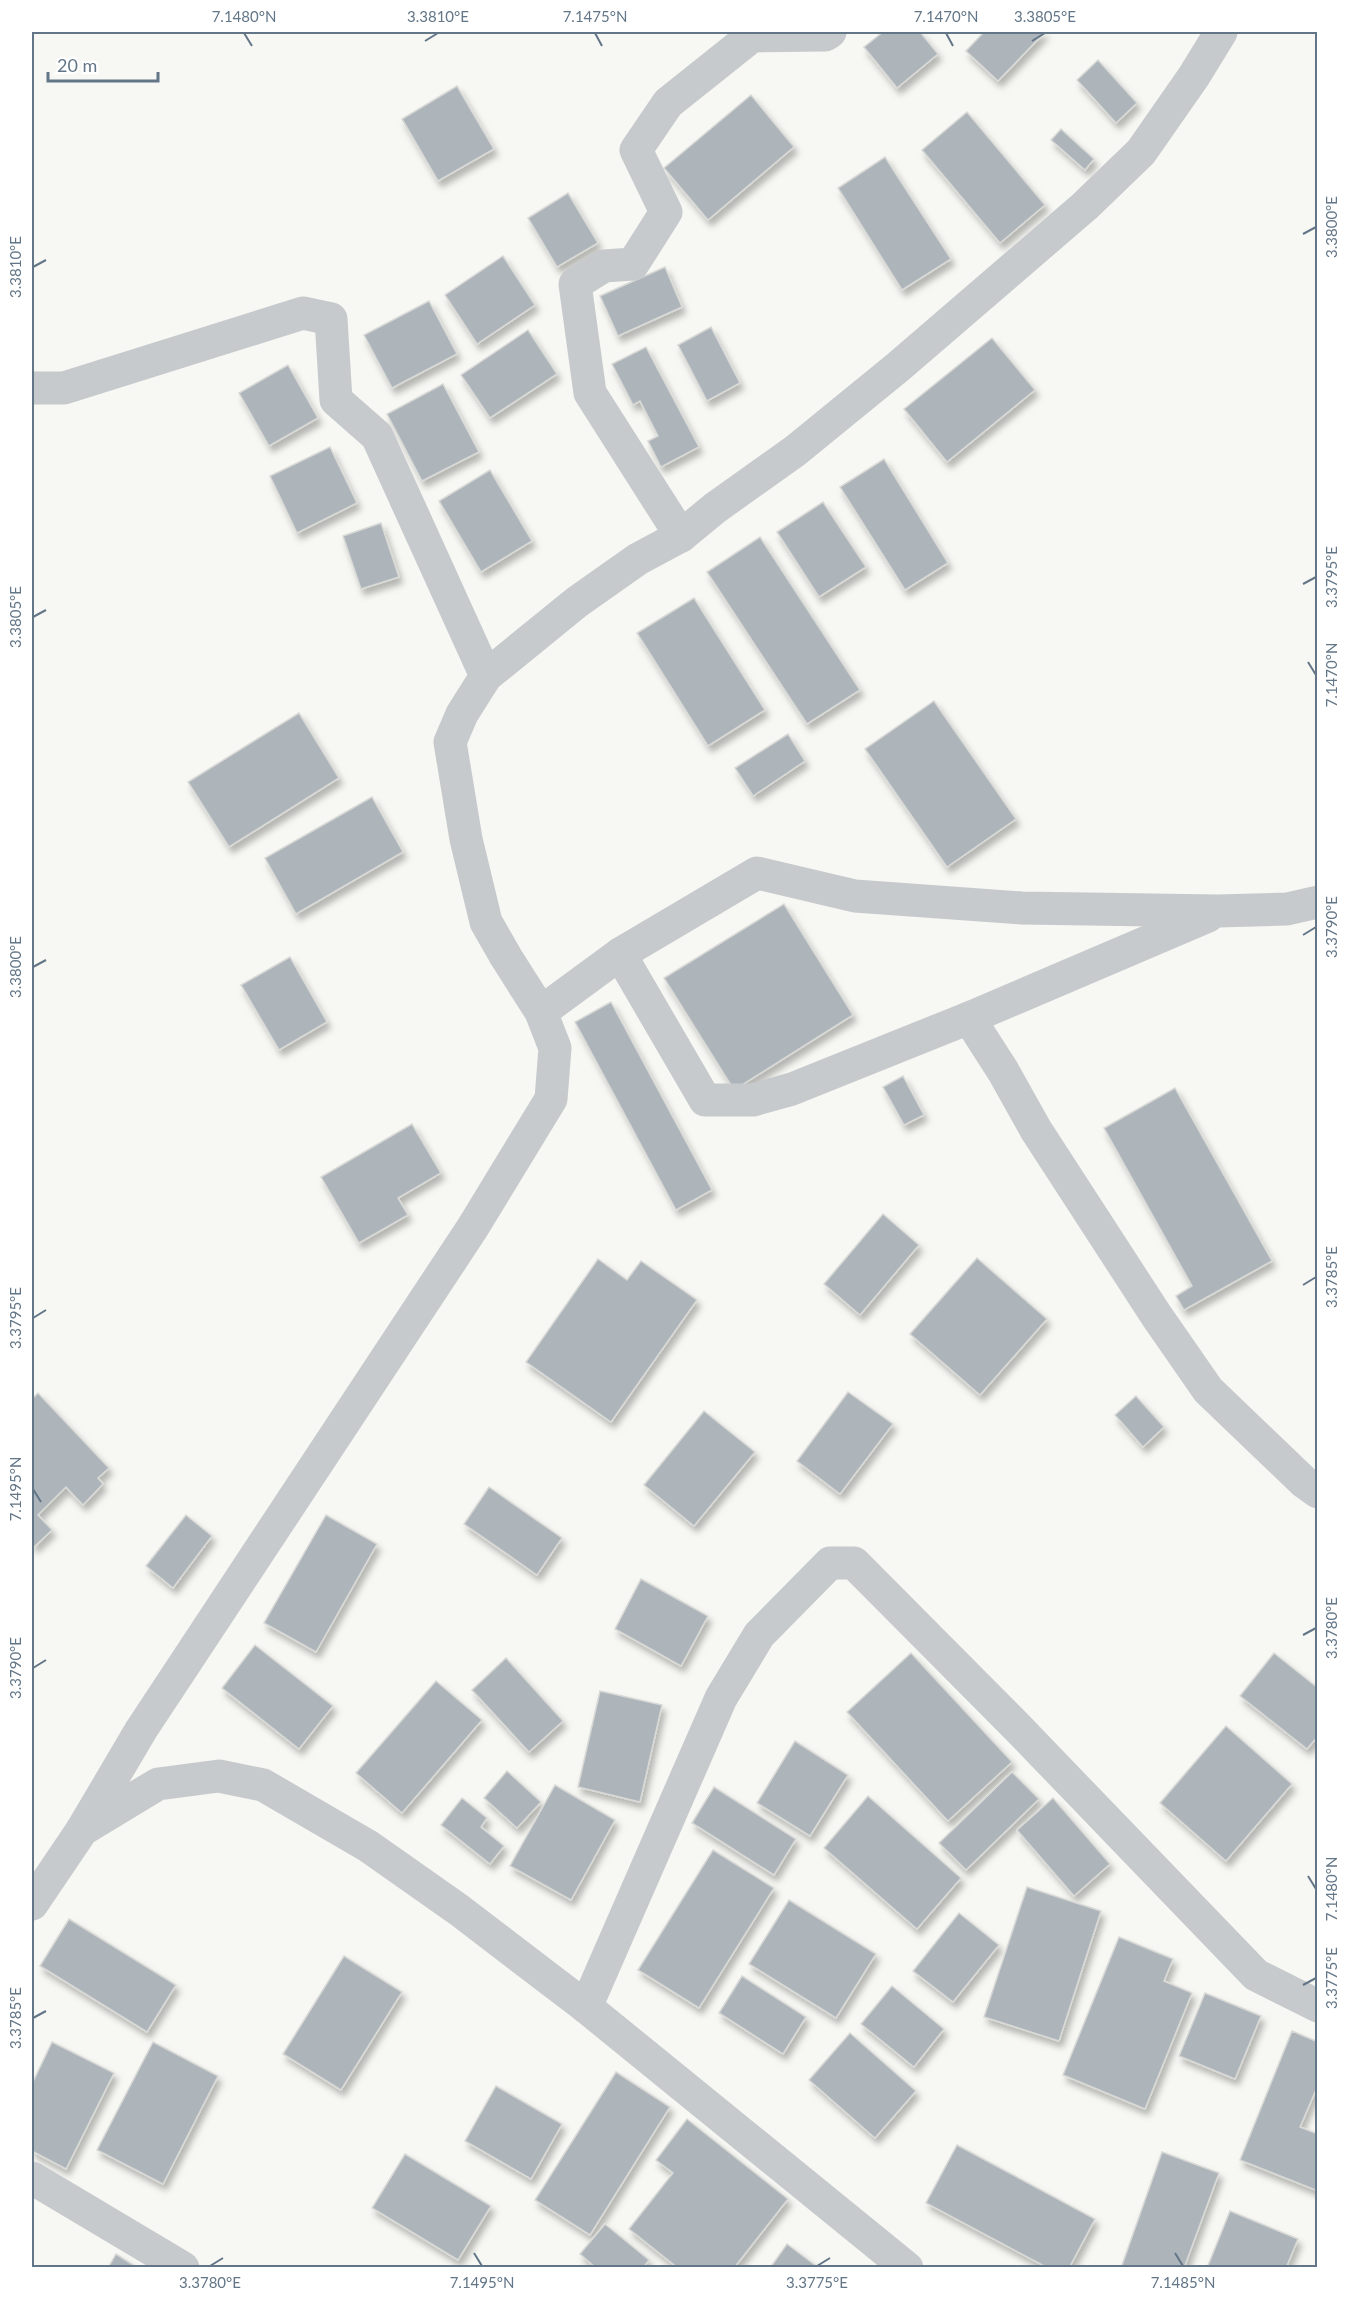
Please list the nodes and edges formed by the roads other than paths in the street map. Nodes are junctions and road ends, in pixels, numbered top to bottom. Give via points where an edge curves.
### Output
1 (830, 32) edge
2 (1221, 32) edge
3 (32, 388) edge
4 (681, 536) junction
5 (486, 676) junction
6 (1317, 902) edge
7 (1218, 911) junction
8 (620, 954) junction
9 (541, 1012) junction
10 (969, 1018) junction
11 (1317, 1492) edge
12 (82, 1830) junction
13 (32, 1904) edge
14 (1317, 2006) edge
15 (586, 2007) junction
16 (32, 2178) edge
17 (183, 2268) edge
18 (907, 2268) edge

1 - 4 street via 752,36 668,103 636,150 666,212 633,264 604,266 575,284 590,393
2 - 4 street via 1141,152 1085,206 881,381
3 - 5 street via 64,388 303,314 332,319 336,400 377,436
4 - 5 street via 638,559 585,596
5 - 9 street via 450,742 456,788 486,922
6 - 7 street via 1287,909
7 - 8 street via 1022,908 855,896 757,873
7 - 10 street
8 - 9 street
8 - 10 street via 705,1100 753,1100 792,1089
9 - 12 street via 555,1048 551,1099 473,1227 141,1730
10 - 11 street via 1036,1130 1208,1390
12 - 13 street
12 - 15 street via 158,1784 219,1776 263,1785 368,1846
14 - 15 street via 1256,1975 854,1563 830,1563 759,1635 721,1698
15 - 18 street
16 - 17 street

